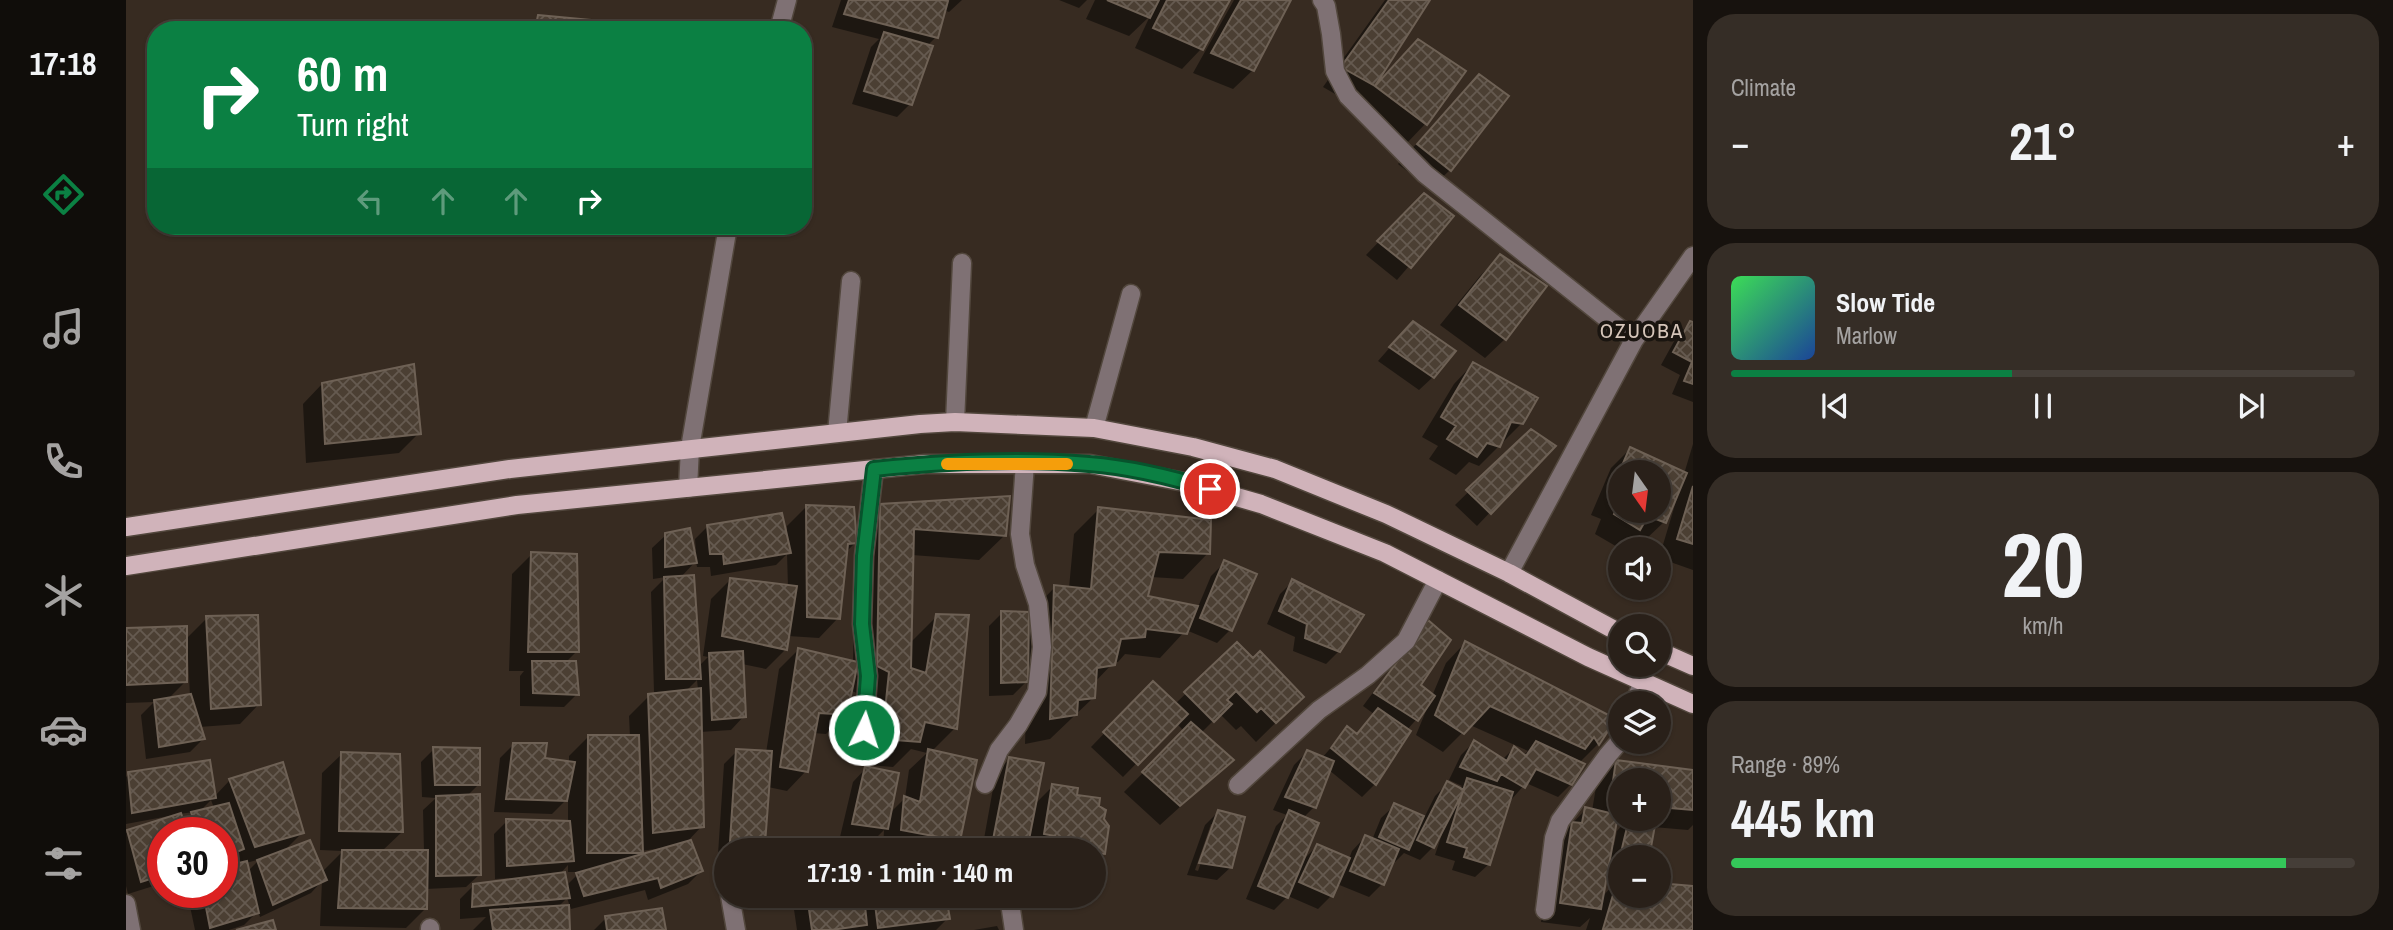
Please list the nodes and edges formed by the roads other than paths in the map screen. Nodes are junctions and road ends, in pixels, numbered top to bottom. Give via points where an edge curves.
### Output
1 (787, 0) edge
2 (1322, 0) edge
3 (781, 21) edge
4 (726, 235) edge
5 (1693, 256) edge
6 (962, 264) dead end
7 (851, 282) dead end
8 (1685, 283) edge
9 (1131, 294) dead end
10 (1634, 340) junction
11 (955, 422) junction
12 (1094, 428) junction
13 (837, 433) junction
14 (690, 448) junction
15 (1025, 463) junction
16 (874, 469) junction
17 (688, 488) junction
18 (126, 527) edge
19 (126, 566) edge
20 (1509, 573) junction
21 (1438, 580) junction
22 (1608, 627) edge
23 (1671, 656) edge
24 (1693, 666) edge
25 (1643, 682) junction
26 (1639, 691) edge
27 (1693, 704) edge
28 (864, 730) dead end
29 (1609, 754) edge
30 (985, 784) dead end
31 (1238, 785) dead end
32 (126, 904) edge
33 (732, 908) edge
34 (1011, 908) edge
35 (1545, 910) dead end
36 (131, 930) edge
37 (736, 930) edge
38 (1014, 930) edge

1 - 3 street
2 - 10 street via 1335,71 1348,96 1425,174
4 - 14 street
5 - 8 street
6 - 11 street
7 - 13 street
8 - 10 street
9 - 12 street
10 - 20 street
11 - 12 main road
11 - 13 main road
12 - 20 main road via 1275,469 1386,514
13 - 14 main road
14 - 17 street
14 - 18 main road via 510,469
15 - 16 main road
15 - 21 main road via 1090,464 1184,482 1261,504 1385,553
15 - 30 street via 1020,534 1038,604 1042,647 1037,692 999,750
16 - 17 main road
16 - 28 street via 864,556 862,624 868,676
17 - 19 main road via 517,505
20 - 22 main road
21 - 25 main road
21 - 31 street via 1406,641 1319,710
23 - 24 main road
25 - 26 street
25 - 27 main road
29 - 35 street via 1560,821
32 - 36 street
33 - 37 street
34 - 38 street

